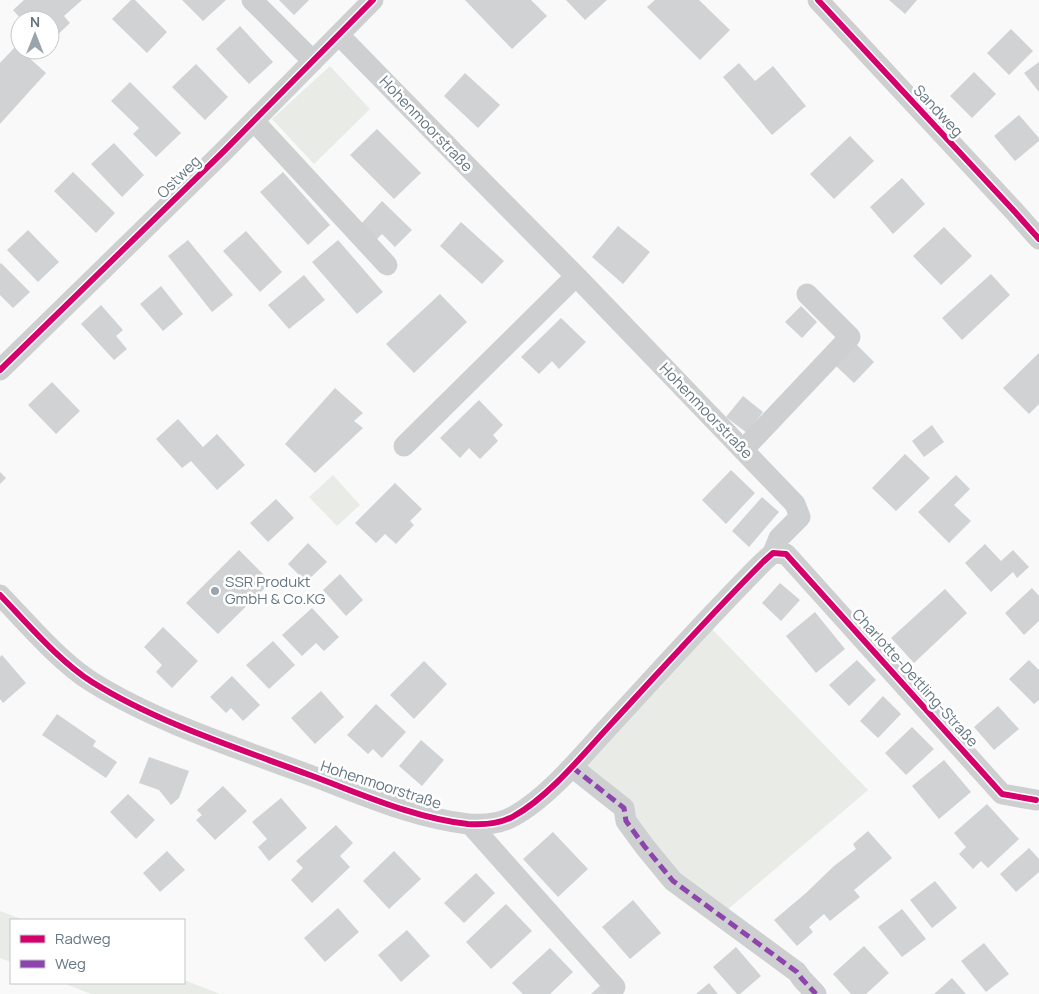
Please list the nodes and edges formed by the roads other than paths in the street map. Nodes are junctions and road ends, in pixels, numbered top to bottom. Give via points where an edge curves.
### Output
1 (252, 0) edge
2 (373, 0) edge
3 (818, 0) edge
4 (339, 35) junction
5 (313, 61) junction
6 (254, 121) junction
7 (1039, 239) edge
8 (387, 265) dead end
9 (576, 276) junction
10 (806, 294) dead end
11 (0, 370) edge
12 (404, 446) dead end
13 (744, 450) junction
14 (780, 553) junction
15 (0, 595) edge
16 (572, 767) junction
17 (1038, 802) edge
18 (470, 824) junction
19 (616, 987) dead end
20 (816, 994) edge

1 - 5 street
2 - 4 street, Ostweg
3 - 7 street, Sandweg
4 - 5 street, Ostweg
4 - 9 street, Hohenmoorstraße
5 - 6 street, Ostweg
6 - 8 street
6 - 11 street, Ostweg
9 - 12 street
9 - 13 street, Hohenmoorstraße
10 - 13 street via 850,337
13 - 14 street, Hohenmoorstraße via 795,504 800,517 779,538
14 - 16 street, Hohenmoorstraße via 763,562 733,592
14 - 17 street, Charlotte-Dettling-Straße via 1002,794
15 - 18 street, Hohenmoorstraße via 67,663 121,699 209,738 400,808
16 - 18 street, Hohenmoorstraße via 540,798 514,816 498,823
16 - 20 street via 624,808 626,821 673,880 796,972
18 - 19 street

